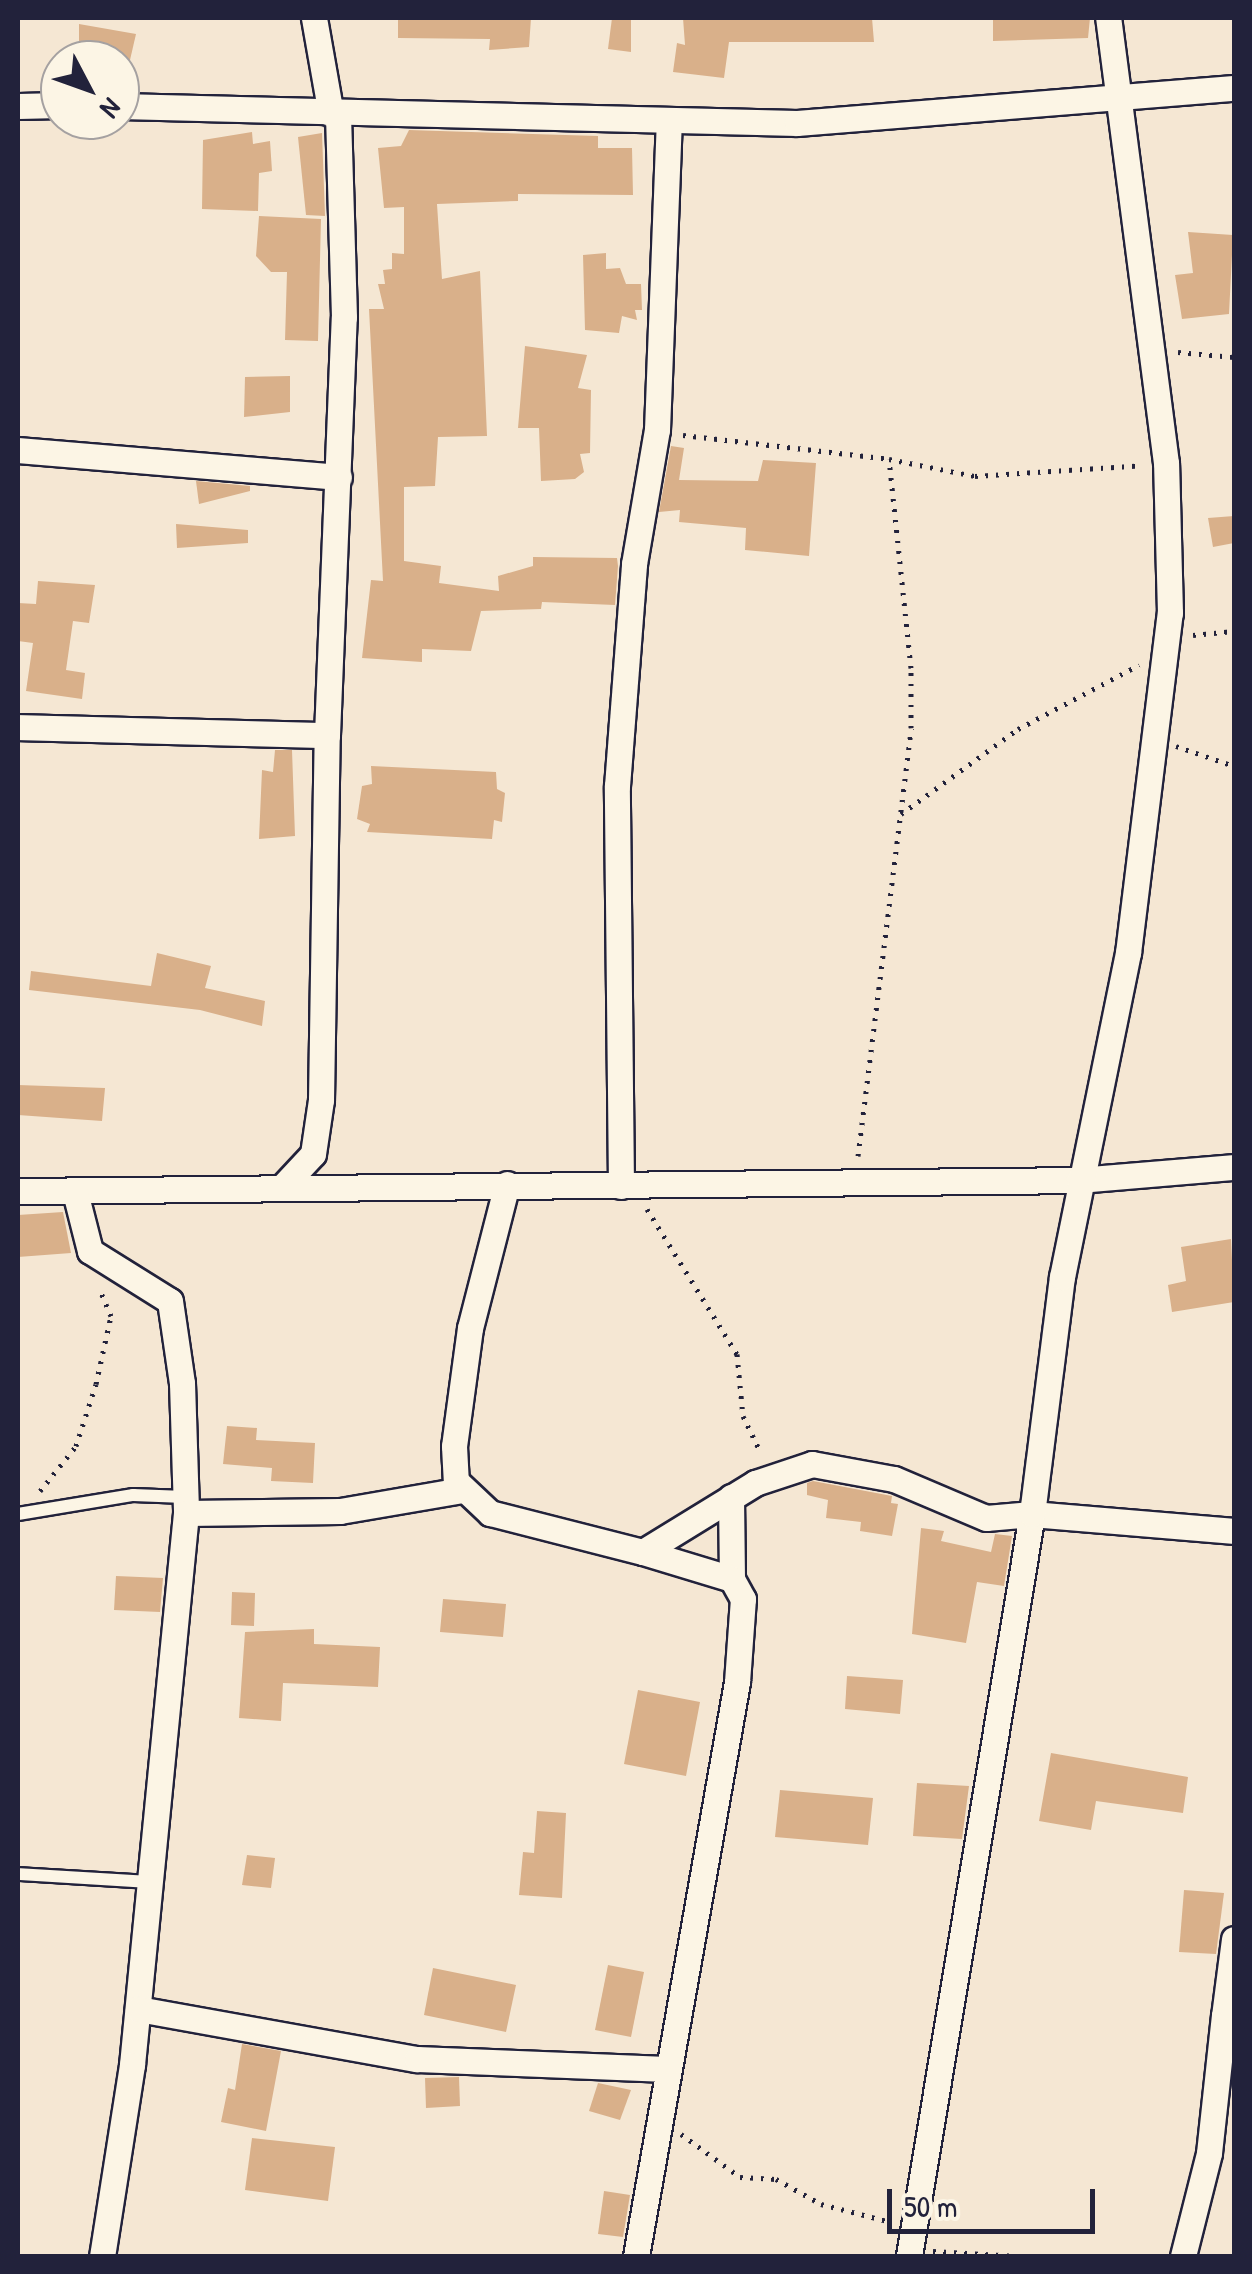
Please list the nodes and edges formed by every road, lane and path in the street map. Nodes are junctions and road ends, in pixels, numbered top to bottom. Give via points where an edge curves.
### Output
1 (314, 18) edge
2 (1108, 18) edge
3 (1234, 88) edge
4 (1120, 94) junction
5 (140, 107) edge
6 (335, 114) junction
7 (669, 123) junction
8 (1147, 349) junction
9 (1234, 357) edge
10 (658, 430) junction
11 (18, 450) edge
12 (889, 458) junction
13 (1166, 464) junction
14 (338, 477) junction
15 (1234, 631) edge
16 (1165, 651) junction
17 (18, 727) edge
18 (1151, 734) junction
19 (326, 735) junction
20 (1234, 766) edge
21 (902, 814) junction
22 (1234, 1166) edge
23 (1079, 1180) junction
24 (854, 1182) junction
25 (284, 1184) junction
26 (507, 1184) junction
27 (626, 1186) junction
28 (18, 1192) edge
29 (76, 1192) junction
30 (90, 1251) junction
31 (775, 1474) junction
32 (460, 1490) junction
33 (730, 1497) junction
34 (186, 1506) junction
35 (22, 1511) edge
36 (1032, 1514) junction
37 (1234, 1532) edge
38 (643, 1552) junction
39 (732, 1579) junction
40 (18, 1874) edge
41 (148, 1882) junction
42 (1234, 1939) edge
43 (138, 2008) junction
44 (1229, 2020) edge
45 (667, 2069) junction
46 (658, 2122) junction
47 (910, 2246) edge
48 (102, 2256) edge
49 (636, 2256) edge
50 (1018, 2256) edge
51 (1183, 2256) edge

1 - 6 street
2 - 4 street
3 - 4 street
4 - 7 street via 798,123
4 - 8 street
5 - 6 street
6 - 7 street
6 - 14 street via 344,317
7 - 10 street
8 - 9 path
8 - 13 street
10 - 12 path
10 - 27 street via 634,564 617,786
11 - 14 street
12 - 13 path via 974,476
12 - 21 path via 911,668
13 - 16 street
14 - 19 street
15 - 16 path via 1198,633
16 - 18 street
16 - 21 path via 1018,729
17 - 19 street
18 - 20 path
18 - 23 street via 1151,788 1128,953
19 - 25 street via 319,1131 307,1165
21 - 24 path
22 - 23 street
23 - 24 street
23 - 36 street
24 - 27 street
25 - 26 street
25 - 29 street
26 - 27 street
26 - 32 street via 460,1380 454,1464
27 - 31 path via 736,1354 742,1416
28 - 29 street
29 - 30 street
30 - 34 street via 170,1301 182,1383
30 - 35 path via 111,1316 109,1341 76,1446
31 - 33 street
31 - 36 street via 824,1465 894,1479 986,1518
32 - 34 street via 340,1511
32 - 38 street via 500,1518
33 - 38 street
33 - 39 street
34 - 35 lane via 133,1495
34 - 41 street
36 - 37 street
36 - 47 street
38 - 39 street
39 - 45 street via 743,1593 737,1682
40 - 41 lane
41 - 43 street
42 - 44 street
43 - 45 street via 417,2060
43 - 48 street
44 - 51 street via 1209,2152
45 - 46 street
46 - 47 path via 740,2178 776,2178 821,2204 878,2216
46 - 49 street
47 - 50 path

